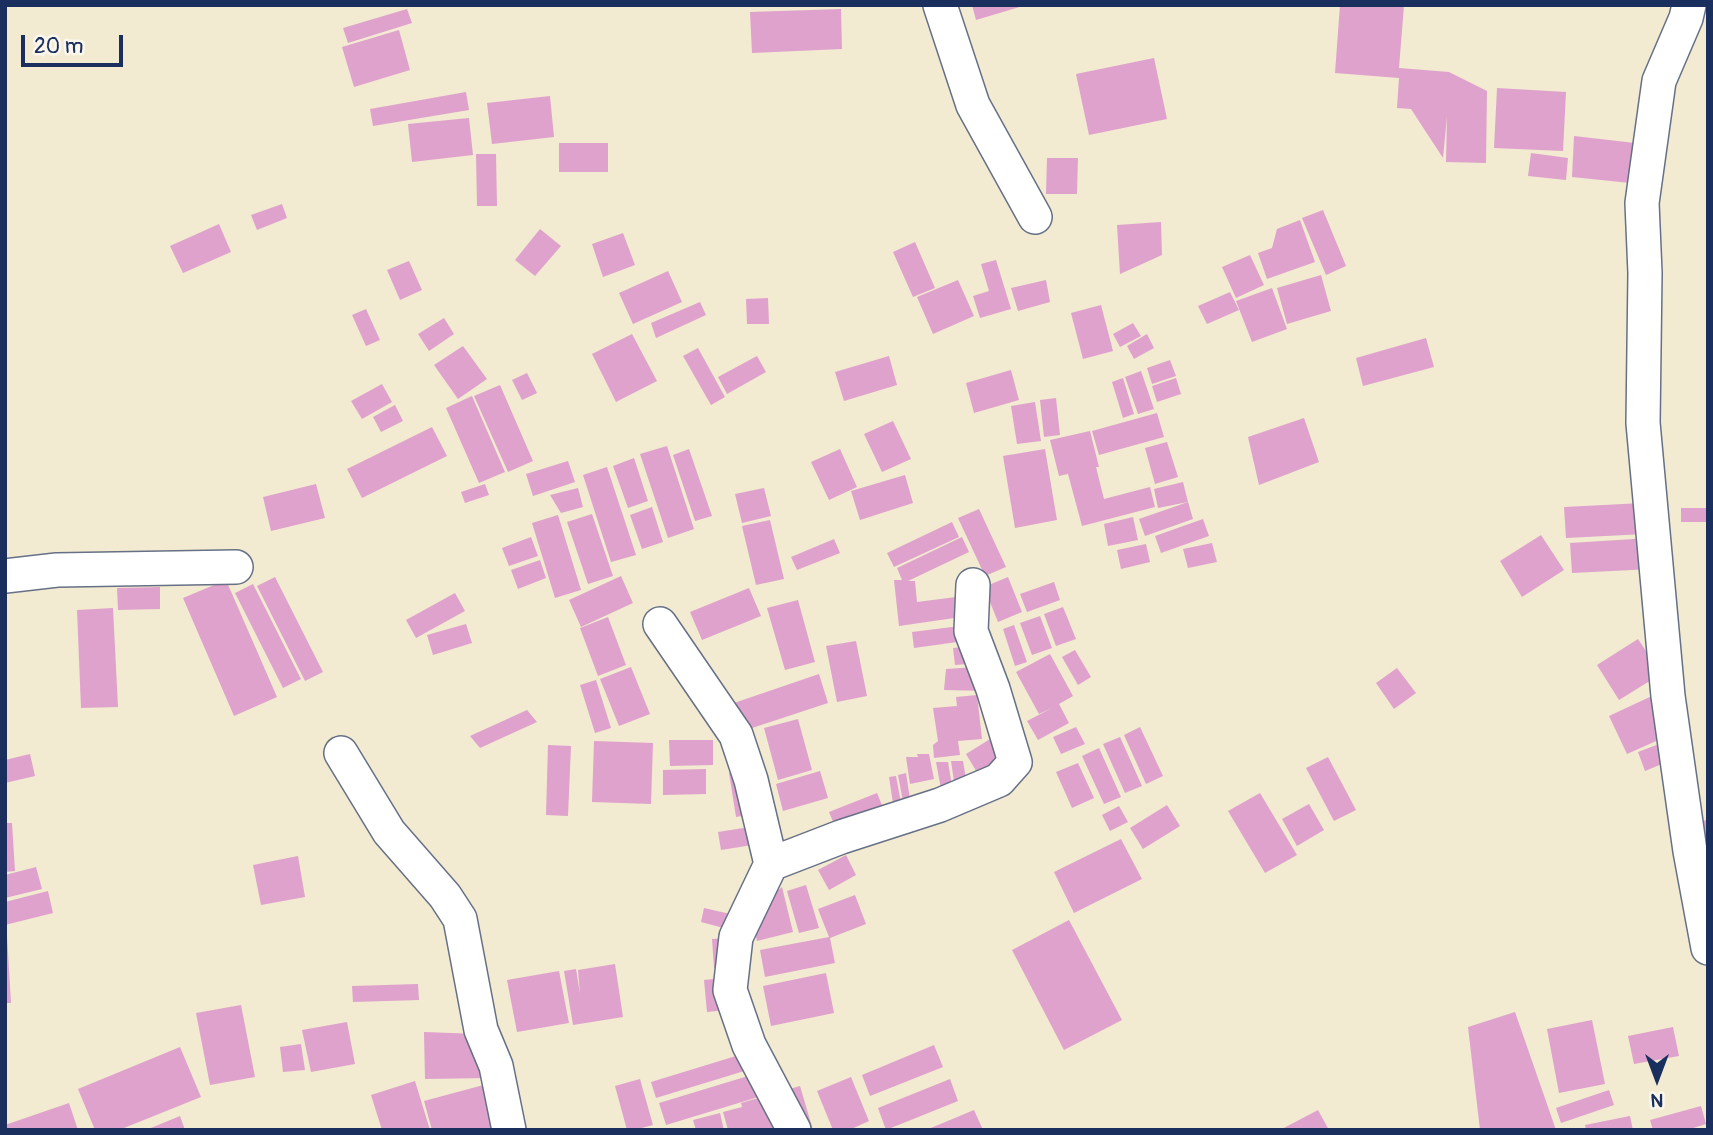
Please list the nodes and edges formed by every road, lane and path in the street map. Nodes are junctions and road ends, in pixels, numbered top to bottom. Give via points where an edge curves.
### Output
1 (940, 5) edge
2 (1689, 5) edge
3 (1035, 217) dead end
4 (236, 567) dead end
5 (5, 576) edge
6 (973, 586) dead end
7 (660, 624) dead end
8 (341, 753) dead end
9 (771, 864) junction
10 (1708, 948) edge
11 (509, 1130) edge
12 (794, 1130) edge

1 - 3 street via 973,105
2 - 10 street via 1659,80 1642,203 1646,272 1643,423 1668,696
4 - 5 street via 57,570
6 - 9 street via 971,631 1015,762 999,780 940,805
7 - 9 street via 736,735
8 - 11 street via 389,832 460,919 481,1030 496,1066
9 - 12 street via 736,937 730,990 749,1045

